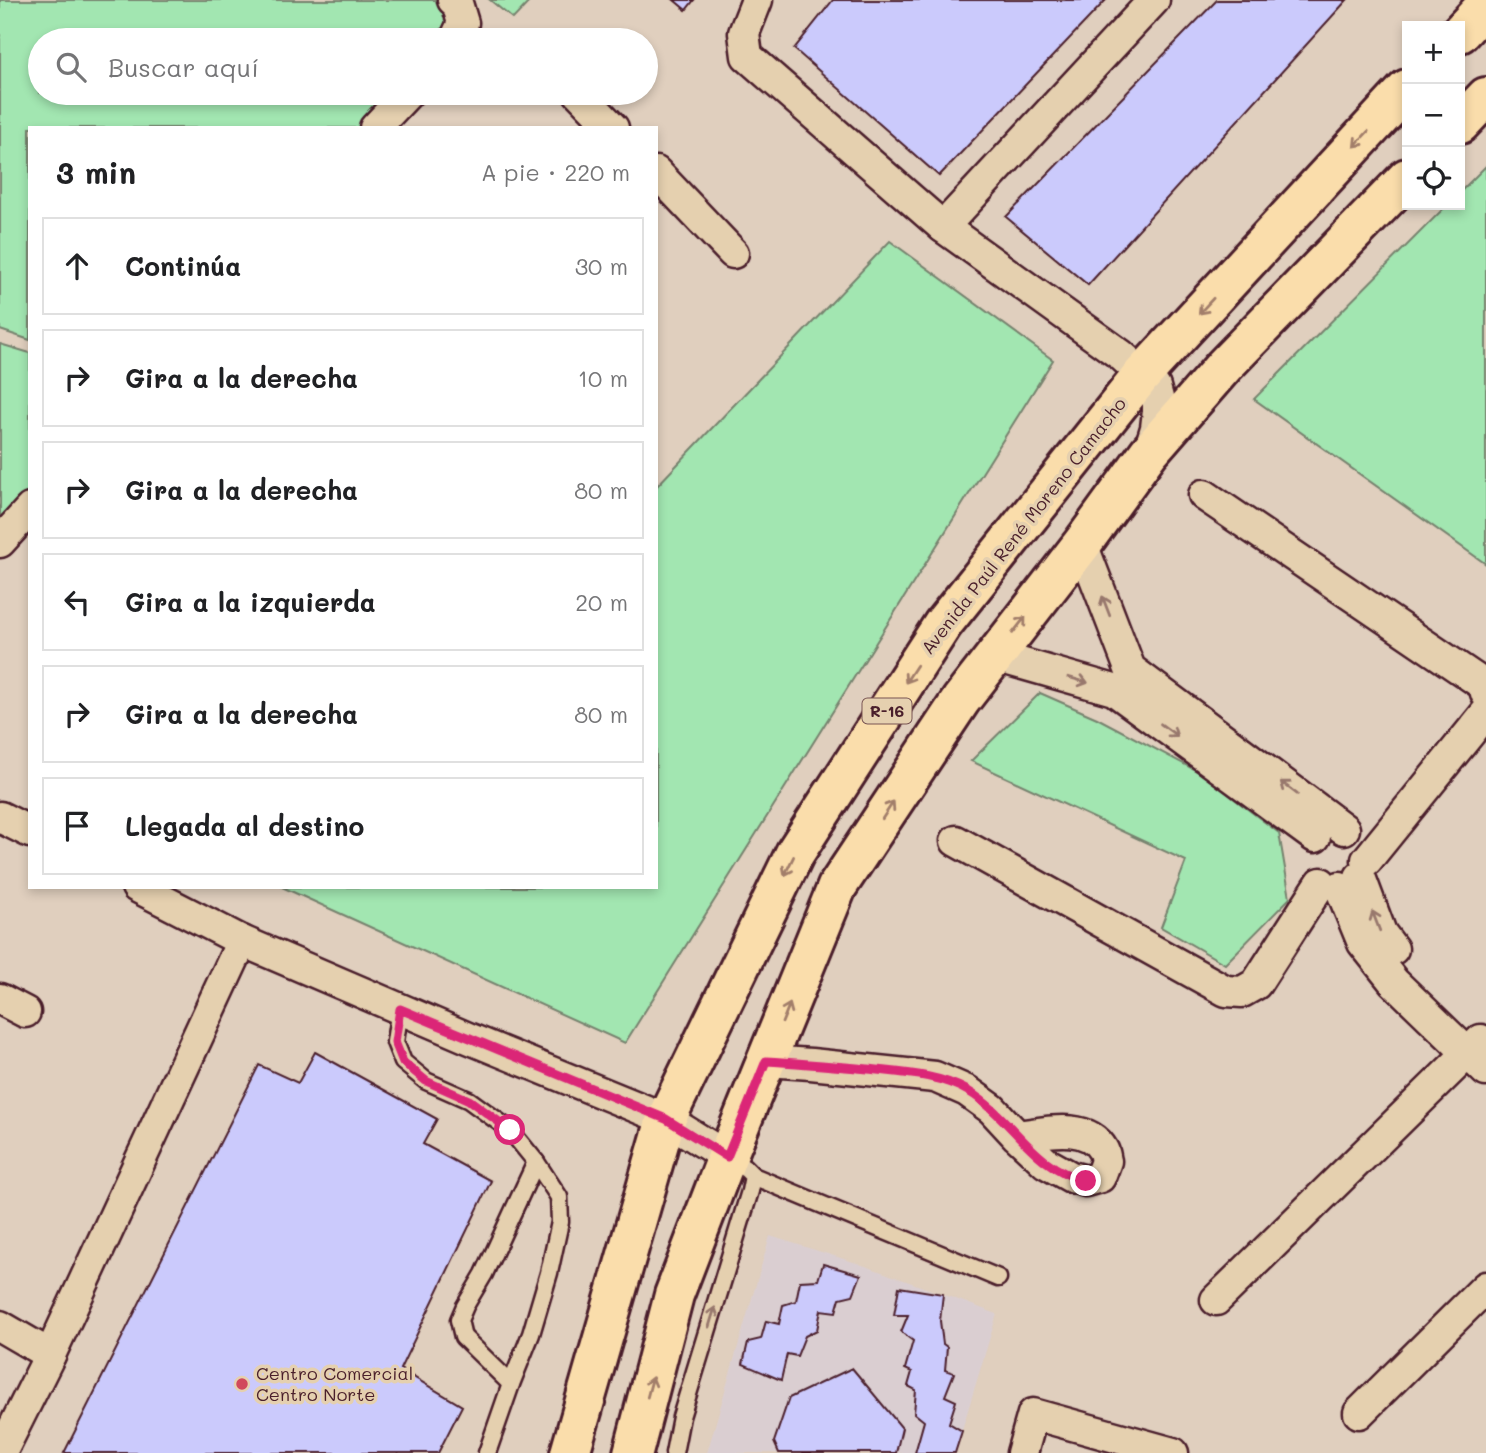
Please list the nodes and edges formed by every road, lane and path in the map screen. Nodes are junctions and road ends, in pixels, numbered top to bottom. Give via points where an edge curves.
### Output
1 (453, 0) edge
2 (757, 0) edge
3 (1154, 0) edge
4 (1486, 5) edge
5 (460, 28) edge
6 (1465, 28) edge
7 (1402, 94) edge
8 (1486, 97) edge
9 (398, 105) edge
10 (591, 105) edge
11 (1465, 119) edge
12 (380, 126) edge
13 (611, 126) edge
14 (658, 175) edge
15 (1402, 182) edge
16 (943, 227) junction
17 (733, 253) dead end
18 (1142, 375) junction
19 (1149, 452) junction
20 (1204, 495) dead end
21 (28, 511) edge
22 (0, 542) edge
23 (1082, 544) junction
24 (995, 656) junction
25 (1486, 693) edge
26 (1486, 713) edge
27 (0, 817) edge
28 (1344, 830) junction
29 (28, 831) edge
30 (1315, 837) junction
31 (956, 841) dead end
32 (1347, 877) junction
33 (142, 889) edge
34 (242, 941) junction
35 (400, 1009) junction
36 (1480, 1052) edge
37 (766, 1061) junction
38 (666, 1119) junction
39 (1017, 1136) dead end
40 (536, 1162) junction
41 (740, 1166) junction
42 (998, 1278) dead end
43 (1486, 1287) edge
44 (1216, 1300) dead end
45 (0, 1326) edge
46 (50, 1355) junction
47 (511, 1384) junction
48 (1359, 1413) dead end
49 (1, 1453) edge
50 (487, 1453) edge
51 (570, 1453) edge
52 (633, 1453) edge
53 (674, 1453) edge
54 (1022, 1453) edge
55 (1172, 1453) edge

1 - 5 street via 463,23
2 - 16 street via 744,33 747,55
3 - 16 street
4 - 6 main road
7 -> 18 main road, Avenida Paúl René Moreno Camacho / R-16
8 - 11 main road
9 - 12 street
10 - 13 street
14 - 17 street
15 - 19 main road via 1224,366
16 - 18 street via 1121,355
18 - 19 street via 1155,387 1158,398
18 -> 38 main road, Avenida Paúl René Moreno Camacho / R-16 via 943,624 795,853
19 - 23 main road
20 - 25 street via 1484,685
21 - 22 street
24 -> 23 main road
28 -> 23 street via 1130,669
24 -> 30 street via 1114,690
37 -> 24 main road via 837,887
26 - 32 street
27 - 29 street
28 - 30 street
28 - 32 street via 1361,841 1365,850
30 - 32 street via 1309,846 1308,867 1314,876
31 - 32 street via 1226,991 1242,992 1255,984
32 - 36 street via 1363,943 1394,982
33 - 34 street
34 - 35 street
34 - 46 street
35 - 38 street
35 - 40 lane via 395,1042 403,1062 426,1081 469,1100 510,1130
36 - 44 street
37 - 39 street via 935,1077 984,1103
37 - 41 main road
38 - 41 street
38 - 51 main road, Avenida Paúl René Moreno Camacho / R-16
40 - 47 lane via 559,1197 560,1222 542,1298
40 - 47 lane via 459,1321 463,1337
41 - 42 lane
52 -> 41 main road via 674,1295
53 -> 41 lane via 750,1191
43 - 48 street
45 - 46 street
46 - 49 street
47 - 50 lane
54 - 55 street via 1033,1415

